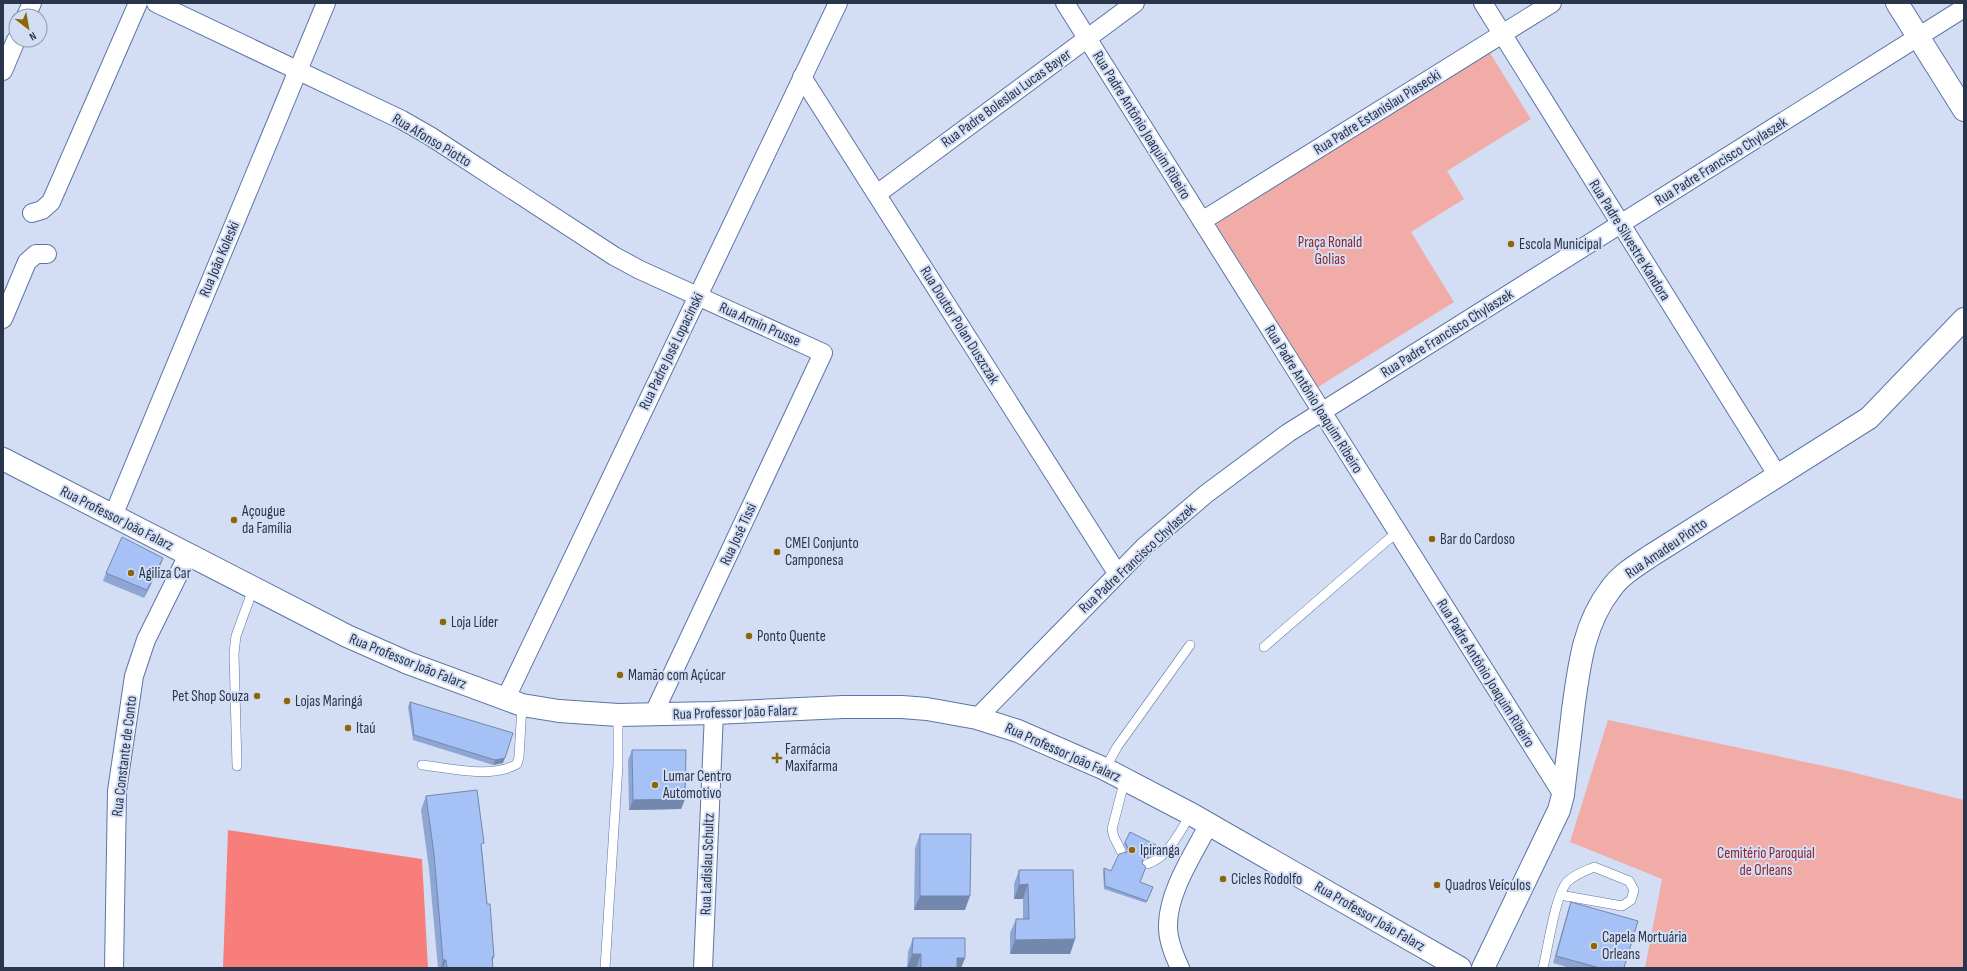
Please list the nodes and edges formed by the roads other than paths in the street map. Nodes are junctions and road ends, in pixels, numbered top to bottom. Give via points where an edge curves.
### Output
1 (138, 3) edge
2 (156, 3) edge
3 (326, 3) edge
4 (838, 3) edge
5 (1065, 3) edge
6 (1135, 3) edge
7 (1483, 3) edge
8 (1552, 3) edge
9 (1897, 3) edge
10 (1964, 8) edge
11 (1502, 34) junction
12 (1918, 37) junction
13 (1087, 38) junction
14 (13, 48) edge
15 (3, 71) edge
16 (298, 71) junction
17 (802, 77) junction
18 (1964, 110) edge
19 (876, 194) junction
20 (32, 212) dead end
21 (1202, 221) junction
22 (1620, 224) junction
23 (47, 254) dead end
24 (698, 296) junction
25 (3, 318) edge
26 (1964, 319) edge
27 (823, 352) joint
28 (1321, 411) junction
29 (3, 459) edge
30 (1778, 476) junction
31 (113, 516) junction
32 (1397, 532) junction
33 (188, 555) junction
34 (1117, 573) junction
35 (253, 589) junction
36 (1190, 645) dead end
37 (1264, 647) dead end
38 (513, 702) junction
39 (714, 713) junction
40 (618, 715) junction
41 (653, 715) junction
42 (977, 718) junction
43 (422, 765) dead end
44 (237, 766) dead end
45 (1105, 769) junction
46 (1125, 779) junction
47 (1563, 795) junction
48 (1200, 819) junction
49 (1121, 851) dead end
50 (1147, 864) dead end
51 (1560, 895) junction
52 (114, 968) edge
53 (605, 968) edge
54 (703, 968) edge
55 (1180, 968) edge
56 (1460, 968) edge
57 (1483, 968) edge
58 (1543, 968) edge

1 - 20 street via 51,202 42,210
2 - 16 street, Rua Afonso Piotto
3 - 16 street, Rua João Koleski
4 - 17 street, Rua Padre José Lopacinski
5 - 13 street, Rua Padre Antônio Joaquim Ribeiro
6 - 13 street, Rua Padre Boleslau Lucas Bayer
7 - 11 street, Rua Padre Silvestre Kandora
8 - 11 street, Rua Padre Estanislau Piasecki
9 - 12 main road
10 - 12 street, Rua Padre Francisco Chylaszek
11 - 21 street, Rua Padre Estanislau Piasecki
11 - 22 street, Rua Padre Silvestre Kandora
12 - 18 main road
12 - 22 street, Rua Padre Francisco Chylaszek
13 - 19 street, Rua Padre Boleslau Lucas Bayer
13 - 21 street, Rua Padre Antônio Joaquim Ribeiro
14 - 15 street
16 - 24 street, Rua Afonso Piotto via 415,127 614,256
16 - 31 street, Rua João Koleski
17 - 19 street, Rua Doutor Polan Duszczak
17 - 24 street, Rua Padre José Lopacinski
19 - 34 street, Rua Doutor Polan Duszczak
21 - 28 street, Rua Padre Antônio Joaquim Ribeiro
22 - 28 street, Rua Padre Francisco Chylaszek
22 - 30 street, Rua Padre Silvestre Kandora
23 - 25 street via 36,254 27,262
24 - 27 street, Rua Armin Prusse
24 - 38 street, Rua Padre José Lopacinski
26 - 30 main road, Rua Amadeu Piotto via 1869,418
27 - 41 street, Rua José Tissi
28 - 32 street, Rua Padre Antônio Joaquim Ribeiro
28 - 34 street, Rua Padre Francisco Chylaszek via 1206,494
29 - 31 main road, Rua Professor João Falarz
30 - 47 main road, Rua Amadeu Piotto via 1647,559 1610,588 1597,608 1581,654
31 - 33 main road, Rua Professor João Falarz
32 - 37 lane
32 - 47 street, Rua Padre Antônio Joaquim Ribeiro
33 - 35 main road, Rua Professor João Falarz
33 - 52 street, Rua Constante de Conto via 146,640 134,676 117,791
34 - 42 street, Rua Padre Francisco Chylaszek
35 - 38 main road, Rua Professor João Falarz via 378,651
35 - 44 lane via 236,636 234,653
36 - 45 lane via 1117,747
38 - 40 main road, Rua Professor João Falarz via 559,711
38 - 43 lane via 519,757 517,764 508,769 477,772
39 - 41 main road, Rua Professor João Falarz
39 - 42 main road, Rua Professor João Falarz via 902,707
39 - 54 street, Rua Ladislau Schultz
40 - 41 main road, Rua Professor João Falarz
40 - 53 lane via 618,765
42 - 45 main road, Rua Professor João Falarz via 1018,731
45 - 46 main road, Rua Professor João Falarz
46 - 48 main road, Rua Professor João Falarz
46 - 49 lane via 1112,829
47 - 57 main road, Rua Amadeu Piotto via 1554,822
48 - 50 lane via 1165,854 1155,862
48 - 55 street via 1171,902 1168,926 1172,950
48 - 56 main road, Rua Professor João Falarz
51 - 51 lane via 1622,906 1631,900 1634,890 1629,881 1594,867 1580,872 1567,882
51 - 58 lane

